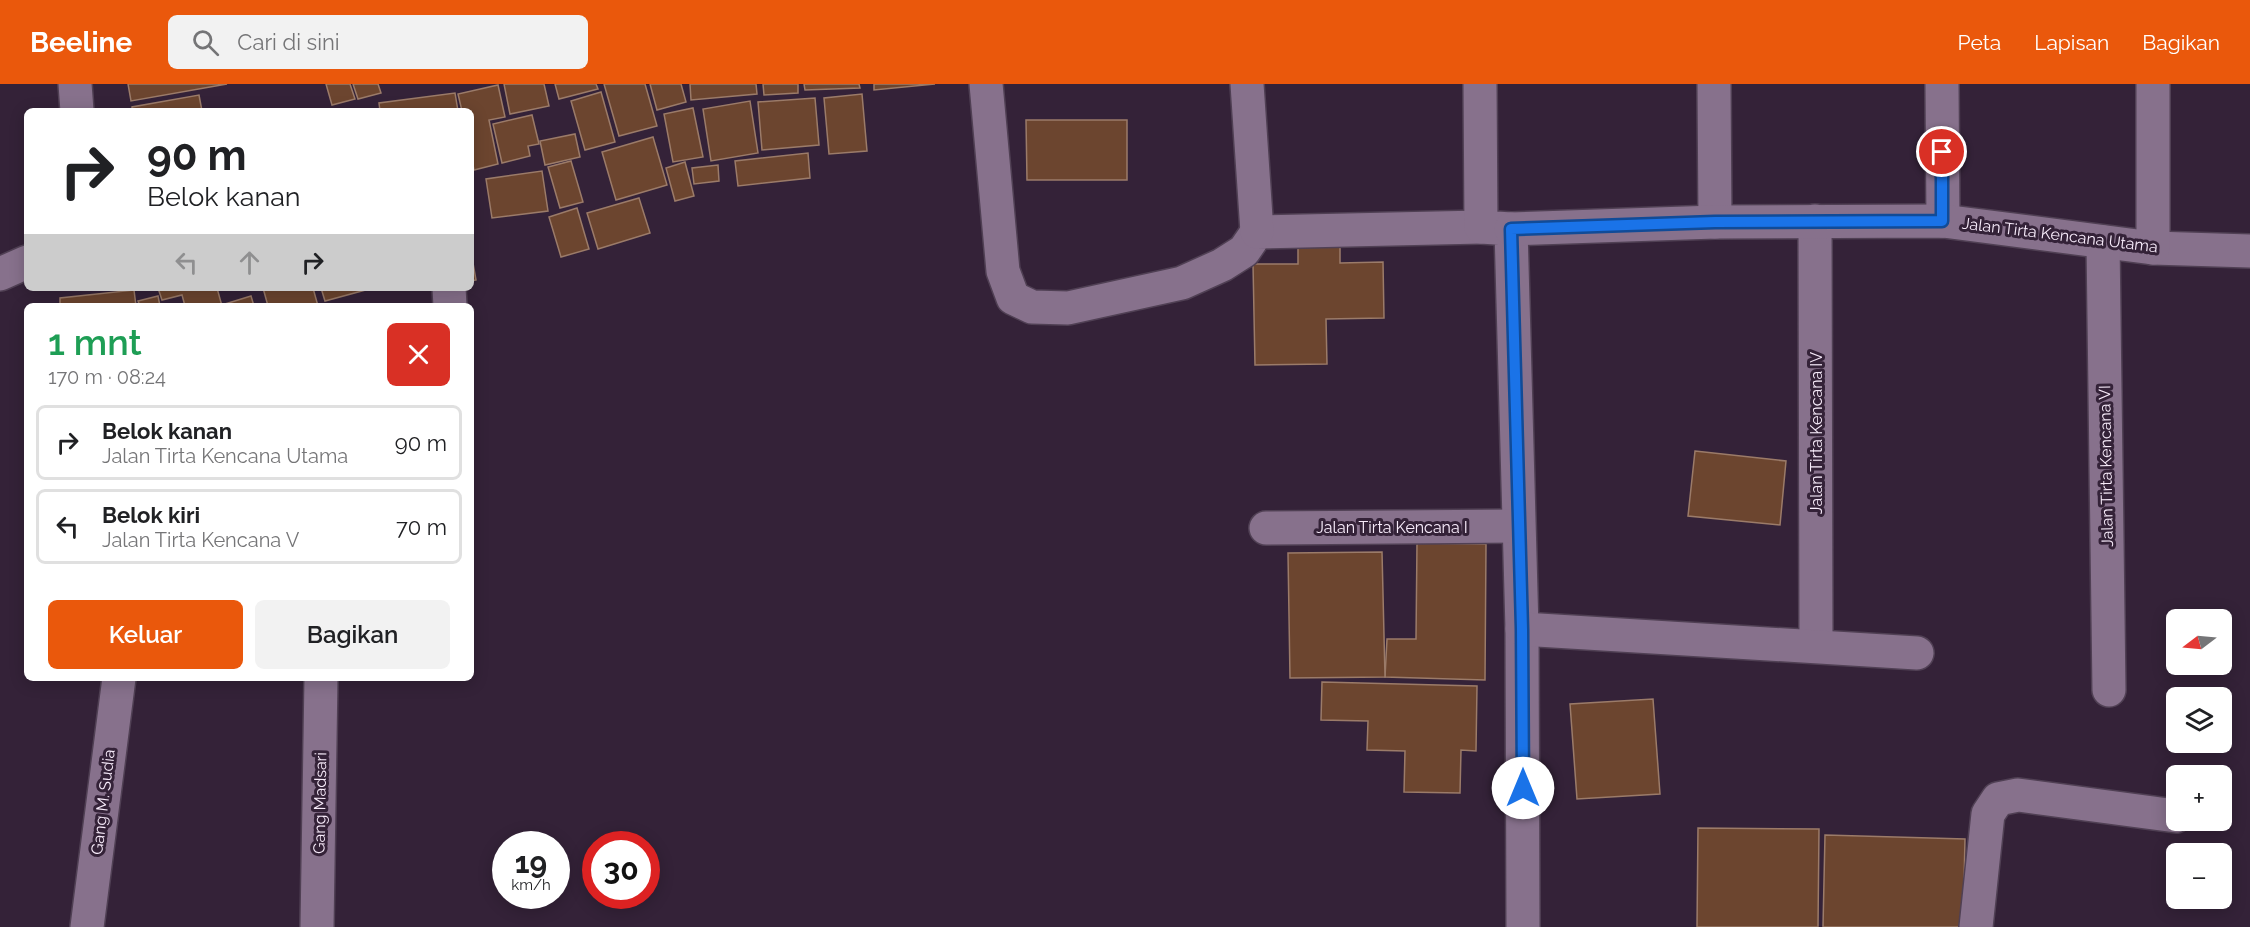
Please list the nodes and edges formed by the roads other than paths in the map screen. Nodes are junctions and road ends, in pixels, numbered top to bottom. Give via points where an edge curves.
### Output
1 (75, 84) edge
2 (986, 84) edge
3 (1247, 84) edge
4 (1480, 84) edge
5 (1713, 84) edge
6 (1942, 84) edge
7 (2153, 84) edge
8 (77, 108) edge
9 (1815, 221) junction
10 (1942, 221) junction
11 (1715, 222) junction
12 (1496, 228) junction
13 (1257, 232) junction
14 (2103, 242) junction
15 (2153, 248) junction
16 (2250, 251) edge
17 (24, 263) edge
18 (0, 274) edge
19 (1518, 526) junction
20 (1266, 528) dead end
21 (1522, 629) junction
22 (1816, 646) junction
23 (1917, 653) dead end
24 (119, 681) edge
25 (321, 681) edge
26 (2109, 690) dead end
27 (2166, 815) edge
28 (87, 927) edge
29 (317, 927) edge
30 (1523, 927) edge
31 (1976, 927) edge

1 - 8 street
2 - 13 street via 1003,271 1013,298 1032,307 1068,308 1182,283 1244,251
3 - 13 street
4 - 12 street
5 - 11 street
6 - 10 street
7 - 15 street
9 - 10 street, Jalan Tirta Kencana Utama
9 - 11 street, Jalan Tirta Kencana Utama
9 - 22 street, Jalan Tirta Kencana IV
10 - 14 street, Jalan Tirta Kencana Utama
11 - 12 street, Jalan Tirta Kencana Utama
12 - 13 street, Jalan Tirta Kencana Utama
12 - 19 street
14 - 15 street, Jalan Tirta Kencana Utama
14 - 26 street, Jalan Tirta Kencana VI
15 - 16 street, Jalan Tirta Kencana Utama
17 - 18 street
19 - 20 street, Jalan Tirta Kencana I
19 - 21 street
21 - 22 street
21 - 30 street
22 - 23 street
24 - 28 street, Gang M. Sudia
25 - 29 street, Gang Madsari
27 - 31 street via 2018,795 1998,799 1988,814

